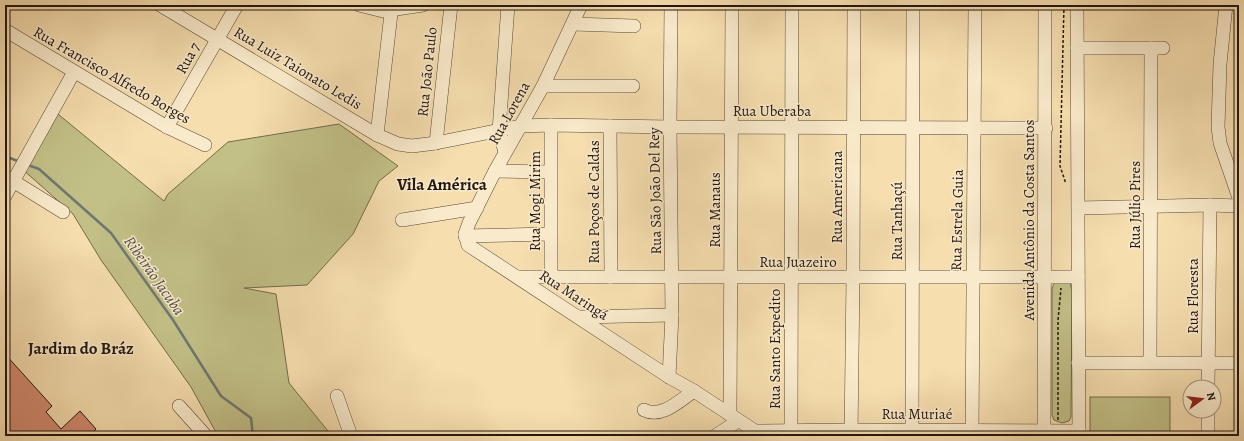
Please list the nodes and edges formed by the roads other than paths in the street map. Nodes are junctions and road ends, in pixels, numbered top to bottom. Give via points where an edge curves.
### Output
1 (160, 5) edge
2 (237, 5) edge
3 (359, 5) edge
4 (423, 5) edge
5 (451, 5) edge
6 (508, 5) edge
7 (581, 5) edge
8 (671, 5) edge
9 (732, 5) edge
10 (792, 5) edge
11 (854, 5) edge
12 (913, 5) edge
13 (975, 5) edge
14 (1045, 5) edge
15 (1077, 5) edge
16 (1226, 5) edge
17 (392, 8) edge
18 (573, 24) junction
19 (634, 26) dead end
20 (5, 30) edge
21 (217, 39) junction
22 (1077, 48) junction
23 (74, 72) junction
24 (543, 86) junction
25 (633, 86) dead end
26 (551, 125) junction
27 (521, 126) junction
28 (610, 126) junction
29 (167, 127) junction
30 (670, 127) junction
31 (792, 127) junction
32 (853, 127) junction
33 (912, 127) junction
34 (732, 128) junction
35 (974, 128) junction
36 (1046, 128) junction
37 (499, 131) junction
38 (377, 135) junction
39 (436, 143) junction
40 (204, 145) dead end
41 (505, 152) junction
42 (495, 170) junction
43 (550, 172) junction
44 (9, 179) edge
45 (5, 196) edge
46 (1239, 198) edge
47 (1210, 205) junction
48 (1239, 206) edge
49 (1151, 207) junction
50 (477, 208) junction
51 (1079, 208) junction
52 (63, 212) dead end
53 (402, 220) dead end
54 (550, 234) junction
55 (465, 236) junction
56 (518, 277) junction
57 (551, 277) junction
58 (611, 277) junction
59 (672, 277) junction
60 (973, 277) junction
61 (1045, 277) junction
62 (1078, 277) junction
63 (731, 278) junction
64 (791, 278) junction
65 (853, 278) junction
66 (913, 278) junction
67 (672, 315) junction
68 (580, 317) junction
69 (1150, 362) junction
70 (1078, 363) junction
71 (1239, 363) edge
72 (1208, 364) junction
73 (669, 377) junction
74 (1208, 379) edge
75 (694, 390) junction
76 (337, 396) dead end
77 (179, 406) dead end
78 (644, 410) dead end
79 (734, 418) junction
80 (1208, 419) edge
81 (799, 432) edge
82 (851, 433) edge
83 (912, 433) edge
84 (972, 433) edge
85 (757, 434) edge
86 (1044, 434) edge
87 (1079, 434) edge
88 (206, 436) edge
89 (351, 436) edge
90 (715, 436) edge
91 (1208, 436) edge

1 - 21 street, Rua Luiz Taionato Ledis
2 - 21 street, Rua 7
3 - 17 street via 379,11
4 - 17 street
5 - 39 street, Rua João Paulo
6 - 37 street
7 - 18 street, Rua Lorena
8 - 30 street, Rua São João Del Rey
9 - 34 street, Rua Manaus
10 - 31 street, Rua Santo Expedito
11 - 32 street, Rua Americana
12 - 33 street, Rua Tanhaçú
13 - 35 street, Rua Estrela Guia
14 - 36 street, Avenida Antônio da Costa Santos
15 - 22 street
16 - 46 street via 1220,64 1218,127 1220,143
17 - 38 street
18 - 19 street
18 - 24 street, Rua Lorena
20 - 23 street, Rua Francisco Alfredo Borges
21 - 29 street, Rua 7
21 - 38 street, Rua Luiz Taionato Ledis
22 - 49 street, Rua Júlio Pires via 1157,48
22 - 51 street
23 - 29 street, Rua Francisco Alfredo Borges
23 - 44 street via 24,163
24 - 25 street
24 - 27 street, Rua Lorena
26 - 27 street, Rua Uberaba
26 - 28 street, Rua Uberaba
26 - 43 street, Rua Mogi Mirim
27 - 37 street, Rua Uberaba
27 - 41 street, Rua Lorena
28 - 30 street, Rua Uberaba
28 - 58 street, Rua Poços de Caldas
29 - 40 street, Rua Francisco Alfredo Borges
30 - 34 street, Rua Uberaba
30 - 59 street, Rua São João Del Rey
31 - 32 street, Rua Uberaba
31 - 34 street, Rua Uberaba
31 - 64 street, Rua Santo Expedito
32 - 33 street, Rua Uberaba
32 - 65 street, Rua Americana
33 - 35 street, Rua Uberaba
33 - 66 street, Rua Tanhaçú
34 - 63 street, Rua Manaus
35 - 36 street, Rua Uberaba
35 - 60 street, Rua Estrela Guia
36 - 61 street, Avenida Antônio da Costa Santos
37 - 39 street, Rua Uberaba
37 - 41 street
38 - 39 street, Rua Luiz Taionato Ledis via 405,146
41 - 42 street, Rua Lorena
42 - 43 street
42 - 50 street, Rua Lorena
43 - 54 street, Rua Mogi Mirim
44 - 45 street
44 - 52 street
47 - 48 street
47 - 49 street
47 - 72 street, Rua Floresta
49 - 51 street
49 - 69 street, Rua Júlio Pires
50 - 53 street
50 - 55 street, Rua Lorena
51 - 62 street
54 - 55 street
54 - 57 street, Rua Mogi Mirim
55 - 56 street, Rua Maringá via 468,245
56 - 57 street, Rua Juazeiro
56 - 68 street, Rua Maringá
57 - 58 street, Rua Juazeiro
58 - 59 street, Rua Juazeiro
59 - 63 street, Rua Juazeiro
59 - 67 street, Rua São João Del Rey
60 - 61 street, Rua Juazeiro
60 - 66 street, Rua Juazeiro
60 - 84 street, Rua Estrela Guia
61 - 62 street, Rua Juazeiro
61 - 86 street, Avenida Antônio da Costa Santos
62 - 70 street
63 - 64 street, Rua Juazeiro
63 - 79 street, Rua Manaus
64 - 65 street, Rua Juazeiro
64 - 81 street, Rua Santo Expedito
65 - 66 street, Rua Juazeiro
65 - 82 street, Rua Americana
66 - 83 street, Rua Tanhaçú
67 - 68 street
67 - 73 street, Rua São João Del Rey
68 - 73 street, Rua Maringá
69 - 70 street
69 - 72 street
70 - 87 street
71 - 72 street
72 - 74 street, Rua Floresta
73 - 75 street, Rua Muriaé
75 - 78 street via 662,412 654,414
75 - 79 street, Rua Muriaé
76 - 89 street
77 - 88 street
79 - 85 street, Rua Muriaé
79 - 90 street
80 - 91 street
81 - 82 street, Rua Muriaé
81 - 85 street, Rua Muriaé
82 - 83 street, Rua Muriaé
83 - 84 street, Rua Muriaé
84 - 86 street, Rua Muriaé
86 - 87 street, Rua Muriaé

